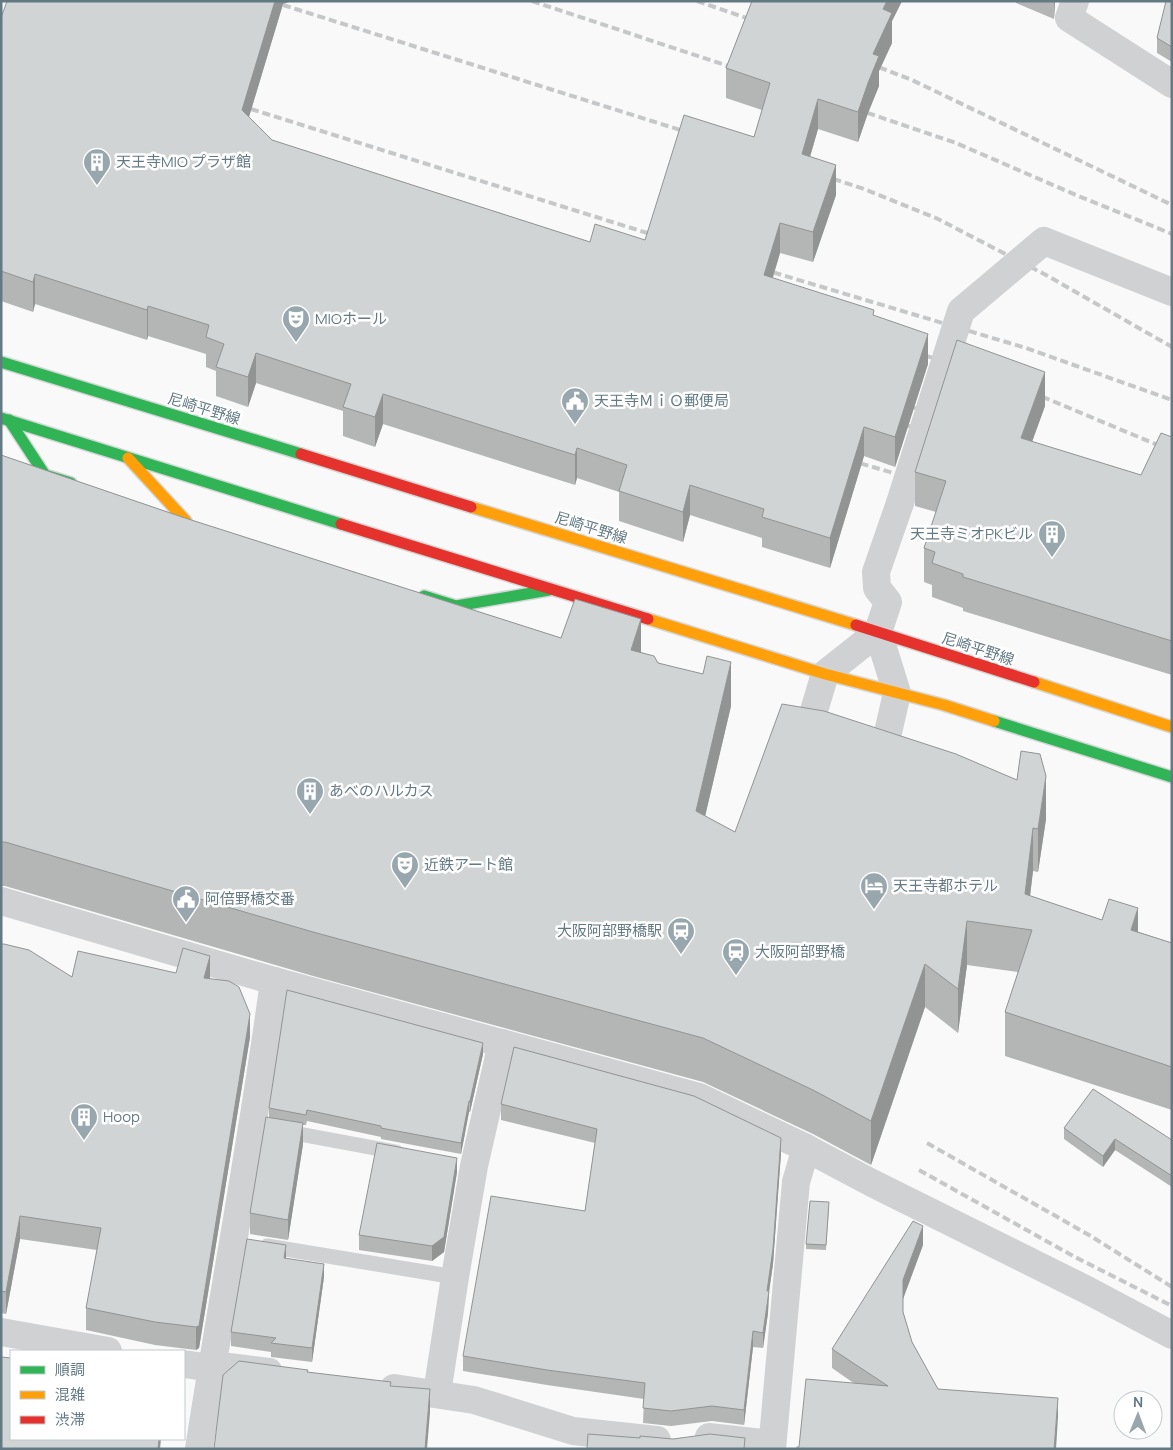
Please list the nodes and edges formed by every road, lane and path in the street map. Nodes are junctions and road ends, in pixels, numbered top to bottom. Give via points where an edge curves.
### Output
1 (1075, 1) edge
2 (1172, 84) edge
3 (1172, 292) edge
4 (1, 362) edge
5 (5, 419) edge
6 (127, 457) junction
7 (84, 488) edge
8 (163, 514) edge
9 (553, 589) junction
10 (410, 591) edge
11 (878, 632) junction
12 (825, 674) junction
13 (898, 693) junction
14 (813, 714) edge
15 (1172, 727) edge
16 (887, 738) edge
17 (1172, 778) edge
18 (1, 901) edge
19 (274, 982) junction
20 (502, 1043) junction
21 (262, 1127) junction
22 (806, 1148) junction
23 (407, 1154) edge
24 (243, 1242) junction
25 (454, 1277) junction
26 (1, 1332) edge
27 (1172, 1335) edge
28 (102, 1350) edge
29 (185, 1364) edge
30 (212, 1368) junction
31 (298, 1376) edge
32 (367, 1384) edge
33 (437, 1393) junction
34 (772, 1446) edge
35 (200, 1449) edge

1 - 2 street via 1070,18
3 - 11 street, bridge via 1044,241 960,311 876,572 877,588 888,602
4 - 11 street, 尼崎平野線
5 - 6 street
5 - 7 street via 45,475
6 - 8 street via 191,523
6 - 9 street
9 - 10 street via 456,606
9 - 12 street
11 - 12 street
11 - 13 street
11 - 15 street, 尼崎平野線
12 - 13 street
12 - 14 street
13 - 16 street
13 - 17 street
18 - 19 street
19 - 20 street
19 - 21 street
20 - 22 street via 699,1097
20 - 25 street via 469,1165
21 - 23 lane
21 - 24 street
22 - 27 street
22 - 34 street via 796,1182
24 - 25 lane
24 - 30 street
25 - 33 street
26 - 28 street
29 - 30 street
30 - 31 street via 229,1367
30 - 35 street
32 - 33 street
33 - 34 street via 474,1400 574,1431 671,1442 710,1437

